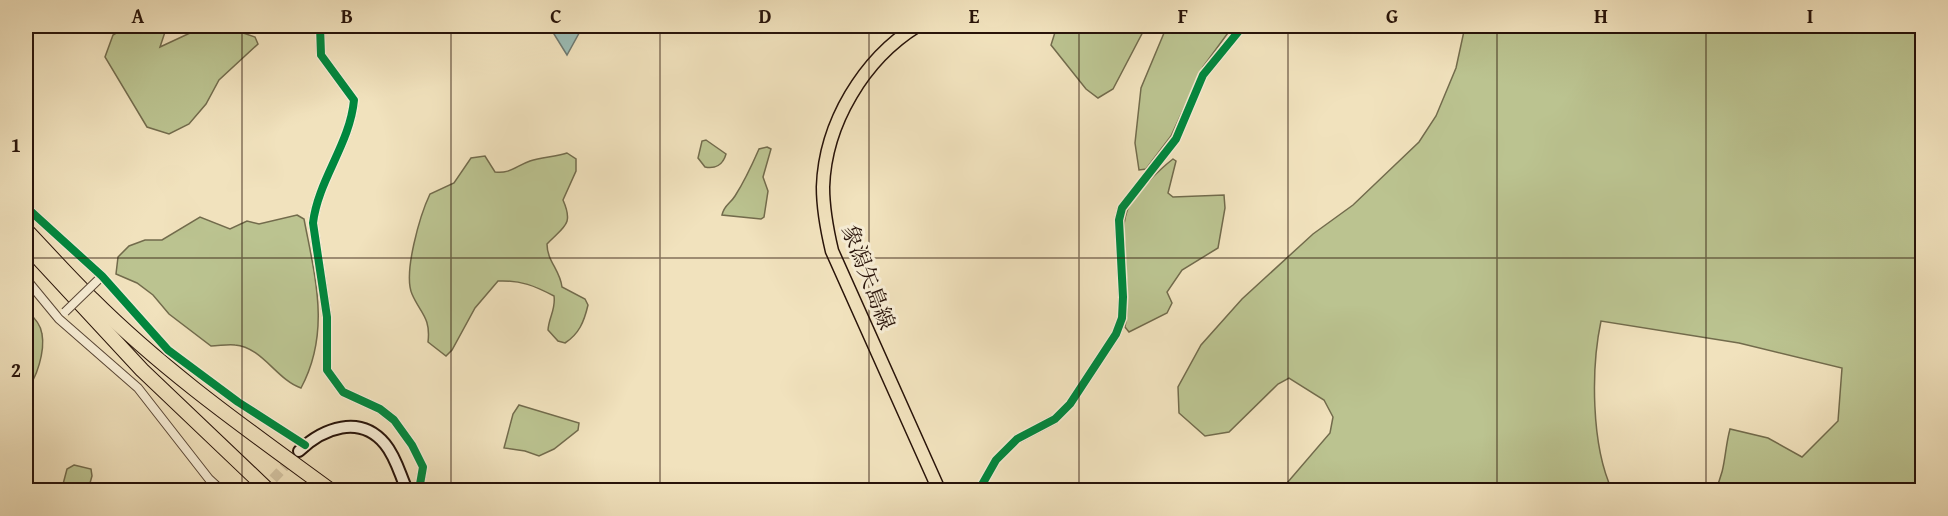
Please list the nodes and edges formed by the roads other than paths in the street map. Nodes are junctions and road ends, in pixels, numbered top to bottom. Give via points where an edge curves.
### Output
1 (320, 26) edge
2 (917, 26) edge
3 (1243, 26) edge
4 (26, 207) edge
5 (26, 230) edge
6 (26, 245) edge
7 (101, 277) junction
8 (26, 279) edge
9 (88, 304) junction
10 (59, 319) junction
11 (302, 448) joint
12 (221, 490) edge
13 (268, 490) edge
14 (330, 490) edge
15 (407, 490) edge
16 (419, 490) edge
17 (939, 490) edge
18 (980, 490) edge

1 - 16 street via 321,55 354,100 346,135 314,208 327,317 327,370 343,392 394,420 423,467
2 - 17 main road, 象潟矢島線 via 878,57 846,104 831,142 823,188 832,251
3 - 18 street via 1203,75 1176,139 1122,208 1119,220 1123,297 1116,334 1070,404 1055,419 1017,439 996,460
4 - 7 street
5 - 9 highway
6 - 9 highway
7 - 10 street, bridge
7 - 11 street via 168,350
8 - 10 street
9 - 13 highway via 142,370
9 - 14 highway
10 - 12 street via 138,388
11 - 15 street via 331,429 360,428 385,444

